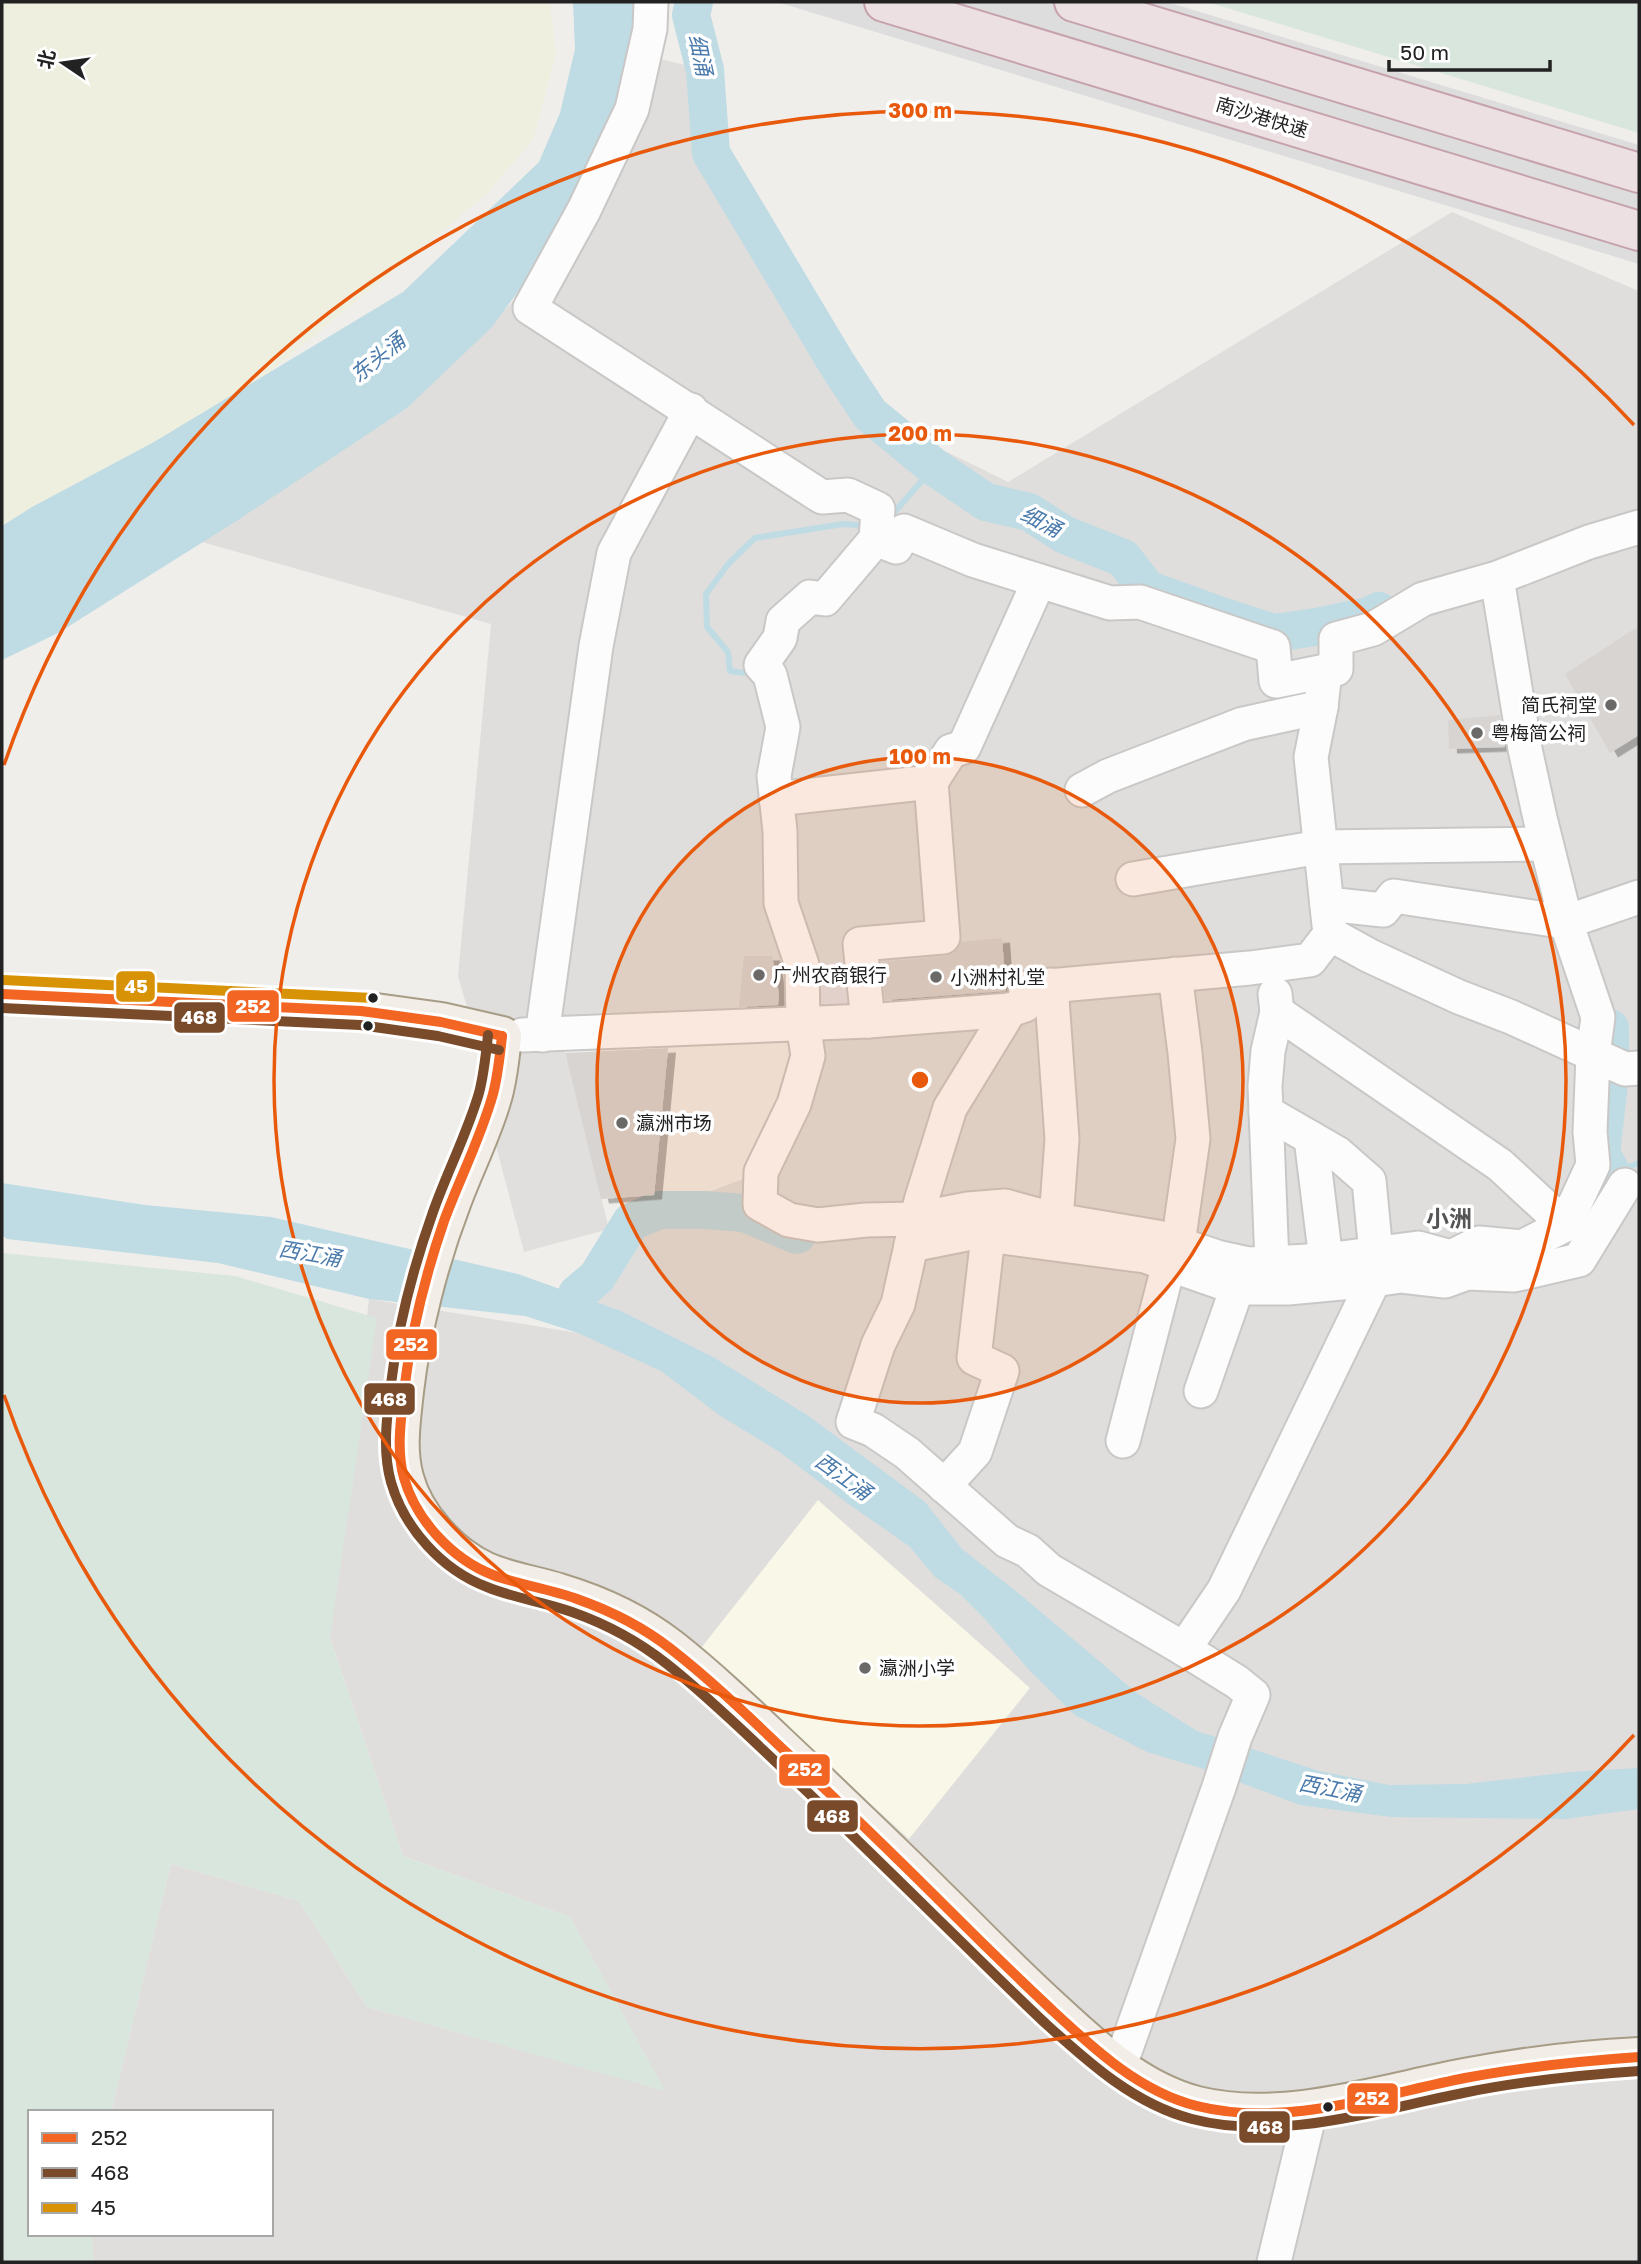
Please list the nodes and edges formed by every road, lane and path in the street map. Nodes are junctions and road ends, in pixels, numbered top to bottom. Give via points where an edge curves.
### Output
1 (651, 2) edge
2 (884, 2) edge
3 (1074, 2) edge
4 (1639, 173) edge
5 (1639, 231) edge
6 (691, 411) junction
7 (1639, 527) edge
8 (876, 539) junction
9 (1497, 578) junction
10 (1039, 581) junction
11 (1325, 671) junction
12 (1321, 707) junction
13 (931, 782) junction
14 (1082, 790) dead end
15 (776, 799) junction
16 (1546, 844) junction
17 (1321, 847) junction
18 (1133, 879) dead end
19 (1639, 897) edge
20 (1328, 919) junction
21 (1566, 922) junction
22 (1271, 965) junction
23 (1175, 974) junction
24 (1051, 985) junction
25 (2, 994) edge
26 (1010, 1010) junction
27 (1277, 1012) junction
28 (868, 1021) junction
29 (803, 1023) junction
30 (542, 1035) junction
31 (502, 1036) junction
32 (1593, 1055) junction
33 (1639, 1068) edge
34 (1266, 1112) junction
35 (1311, 1138) junction
36 (1625, 1185) dead end
37 (1056, 1220) junction
38 (1565, 1225) junction
39 (914, 1232) junction
40 (988, 1236) junction
41 (1173, 1254) junction
42 (1326, 1260) junction
43 (1272, 1263) junction
44 (1375, 1267) junction
45 (1237, 1288) junction
46 (1201, 1391) dead end
47 (1123, 1441) dead end
48 (944, 1486) junction
49 (1184, 1649) junction
50 (1639, 2057) edge
51 (1119, 2068) junction
52 (1311, 2108) junction
53 (1274, 2262) edge

1 - 6 street via 650,29 632,109 530,309
2 - 5 highway, 南沙港快速
3 - 4 highway
6 - 8 street via 822,497 848,495 878,509
6 - 30 street via 614,553 596,646
7 - 9 street
8 - 10 street via 896,547 904,531
8 - 15 street via 825,599 810,597 783,621 780,638 761,665 770,675 783,727 774,776
9 - 11 street via 1423,599 1373,629 1336,639 1336,669
9 - 16 street
10 - 11 street via 1110,603 1140,601 1273,646 1276,681
10 - 13 street via 964,747 951,751
11 - 12 street
12 - 14 street via 1243,724
12 - 17 street via 1311,757
13 - 15 street
13 - 28 street via 943,937 860,944
15 - 29 street via 781,903 802,965
16 - 17 street
16 - 21 street
17 - 18 street
17 - 20 street
19 - 21 street
20 - 21 street via 1382,910 1394,897
20 - 22 street via 1310,960
20 - 32 street via 1370,956
21 - 32 street via 1598,1017
22 - 23 street
22 - 27 street
23 - 24 street
23 - 41 street via 1192,1139
24 - 26 street via 1026,988 1025,1005
24 - 37 street via 1062,1139
25 - 31 main road via 361,1011 441,1021
26 - 28 street
26 - 39 street via 950,1108
27 - 34 street via 1268,1051
27 - 38 street via 1500,1165
28 - 29 street
29 - 30 street
29 - 39 street via 808,1056 794,1104 761,1172 760,1204 789,1220 818,1225 866,1220
30 - 31 street
31 - 51 main road via 492,1098 437,1241 407,1360 399,1454 416,1508 452,1549 482,1570 591,1604 664,1643 768,1735 1031,1991
32 - 33 street via 1625,1069
32 - 38 street via 1590,1132 1594,1165
34 - 35 street
34 - 43 street
35 - 42 street
35 - 44 street via 1338,1153 1369,1181
36 - 44 street via 1579,1260 1514,1275 1467,1273 1445,1281 1401,1276
37 - 39 street via 1005,1206 968,1209
37 - 41 street via 1157,1237
38 - 44 street via 1522,1247 1479,1243 1451,1257 1418,1248
39 - 40 street
39 - 48 street via 898,1304 878,1345 853,1422 907,1453
40 - 41 street via 1145,1256
40 - 48 street via 974,1358 1002,1371 975,1452
41 - 43 street
41 - 45 street
41 - 47 street
42 - 43 street
42 - 44 street
44 - 45 street via 1288,1288
44 - 49 street via 1224,1590
45 - 46 street
48 - 49 street via 1007,1541 1028,1551 1049,1570
49 - 51 street via 1253,1695
50 - 52 main road via 1482,2075
51 - 52 main road via 1194,2105 1262,2113
52 - 53 street

